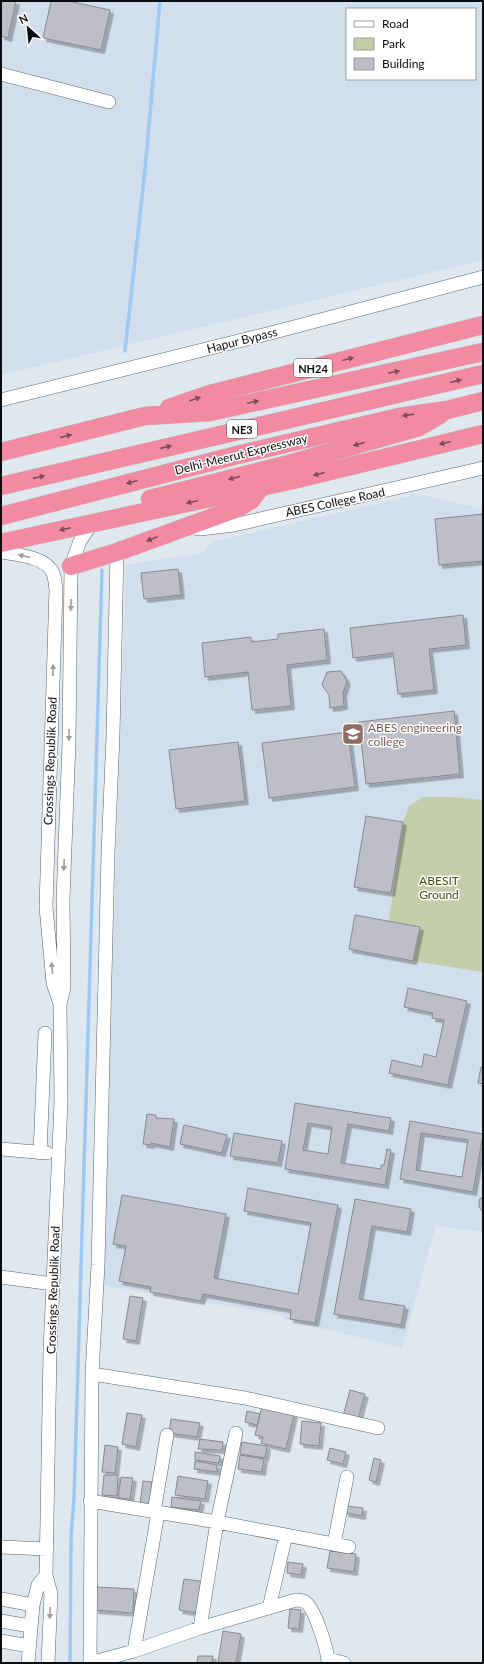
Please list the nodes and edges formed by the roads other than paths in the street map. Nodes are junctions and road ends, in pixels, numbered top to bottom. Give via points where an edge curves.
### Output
1 (1, 74) edge
2 (109, 102) dead end
3 (483, 277) edge
4 (483, 325) edge
5 (483, 352) edge
6 (458, 358) junction
7 (483, 374) edge
8 (1, 400) edge
9 (483, 401) edge
10 (447, 410) junction
11 (145, 416) junction
12 (260, 425) junction
13 (483, 434) edge
14 (1, 452) edge
15 (483, 468) edge
16 (1, 486) edge
17 (261, 487) junction
18 (1, 516) edge
19 (92, 522) junction
20 (185, 526) junction
21 (1, 543) edge
22 (1, 552) edge
23 (117, 552) junction
24 (71, 566) junction
25 (60, 1005) junction
26 (45, 1033) dead end
27 (1, 1149) edge
28 (40, 1153) junction
29 (58, 1155) junction
30 (1, 1277) edge
31 (53, 1284) junction
32 (92, 1374) junction
33 (378, 1428) dead end
34 (236, 1433) dead end
35 (167, 1435) dead end
36 (346, 1477) dead end
37 (90, 1502) junction
38 (156, 1512) junction
39 (217, 1522) junction
40 (286, 1535) junction
41 (334, 1544) junction
42 (1, 1547) edge
43 (349, 1547) dead end
44 (46, 1549) junction
45 (46, 1575) junction
46 (1, 1599) edge
47 (33, 1605) junction
48 (269, 1608) junction
49 (1, 1621) edge
50 (30, 1626) junction
51 (200, 1628) junction
52 (1, 1641) edge
53 (29, 1646) junction
54 (134, 1650) junction
55 (328, 1661) edge
56 (28, 1663) edge
57 (48, 1663) edge
58 (90, 1663) edge
59 (344, 1663) edge

1 - 2 street
3 - 8 street, Hapur Bypass via 264,335
11 -> 4 highway, NH24 via 210,394
5 - 6 highway
11 -> 6 highway via 210,412
6 - 12 highway via 447,369 437,374 272,413 265,416
12 -> 7 highway, Delhi-Meerut Expressway / NE3
9 - 10 highway, Delhi-Meerut Expressway
10 -> 18 highway, Delhi-Meerut Expressway via 399,417 249,452
10 -> 19 highway via 419,427 289,464 118,507
14 -> 11 highway
16 -> 12 highway, Delhi-Meerut Expressway / NE3
13 -> 17 highway
15 - 20 street, ABES College Road via 234,525 200,530
17 -> 19 highway
17 - 20 highway via 251,500 238,508
19 -> 21 highway
19 - 24 street, Crossings Republik Road via 80,541
20 -> 23 highway
25 -> 22 street, Crossings Republik Road via 53,983 46,907 55,579 50,568 39,560
23 - 24 highway
23 - 32 street via 98,1265
24 -> 25 street, Crossings Republik Road via 69,742 62,900 64,987
25 - 29 street, Crossings Republik Road via 61,1102
26 - 28 street
27 - 28 street
28 - 29 street
29 - 31 street, Crossings Republik Road
30 - 31 street
31 - 44 street, Crossings Republik Road
32 - 33 street via 244,1398
32 - 37 street
34 - 39 street
35 - 38 street
36 - 41 street
37 - 38 street
37 - 58 street
38 - 39 street
38 - 54 street
39 - 40 street
39 - 51 street
40 - 41 street
40 - 48 street
41 - 43 street
42 - 44 street
44 - 45 street, Crossings Republik Road
45 - 47 street, Crossings Republik Road via 38,1586
45 -> 57 street, Crossings Republik Road via 51,1594
46 - 47 street
47 - 50 street, Crossings Republik Road
48 - 51 street
48 - 55 street via 296,1600 304,1601 311,1609
49 - 50 street
50 - 53 street, Crossings Republik Road
51 - 54 street
52 - 53 street
53 - 56 street, Crossings Republik Road
54 - 58 street
55 - 59 street

